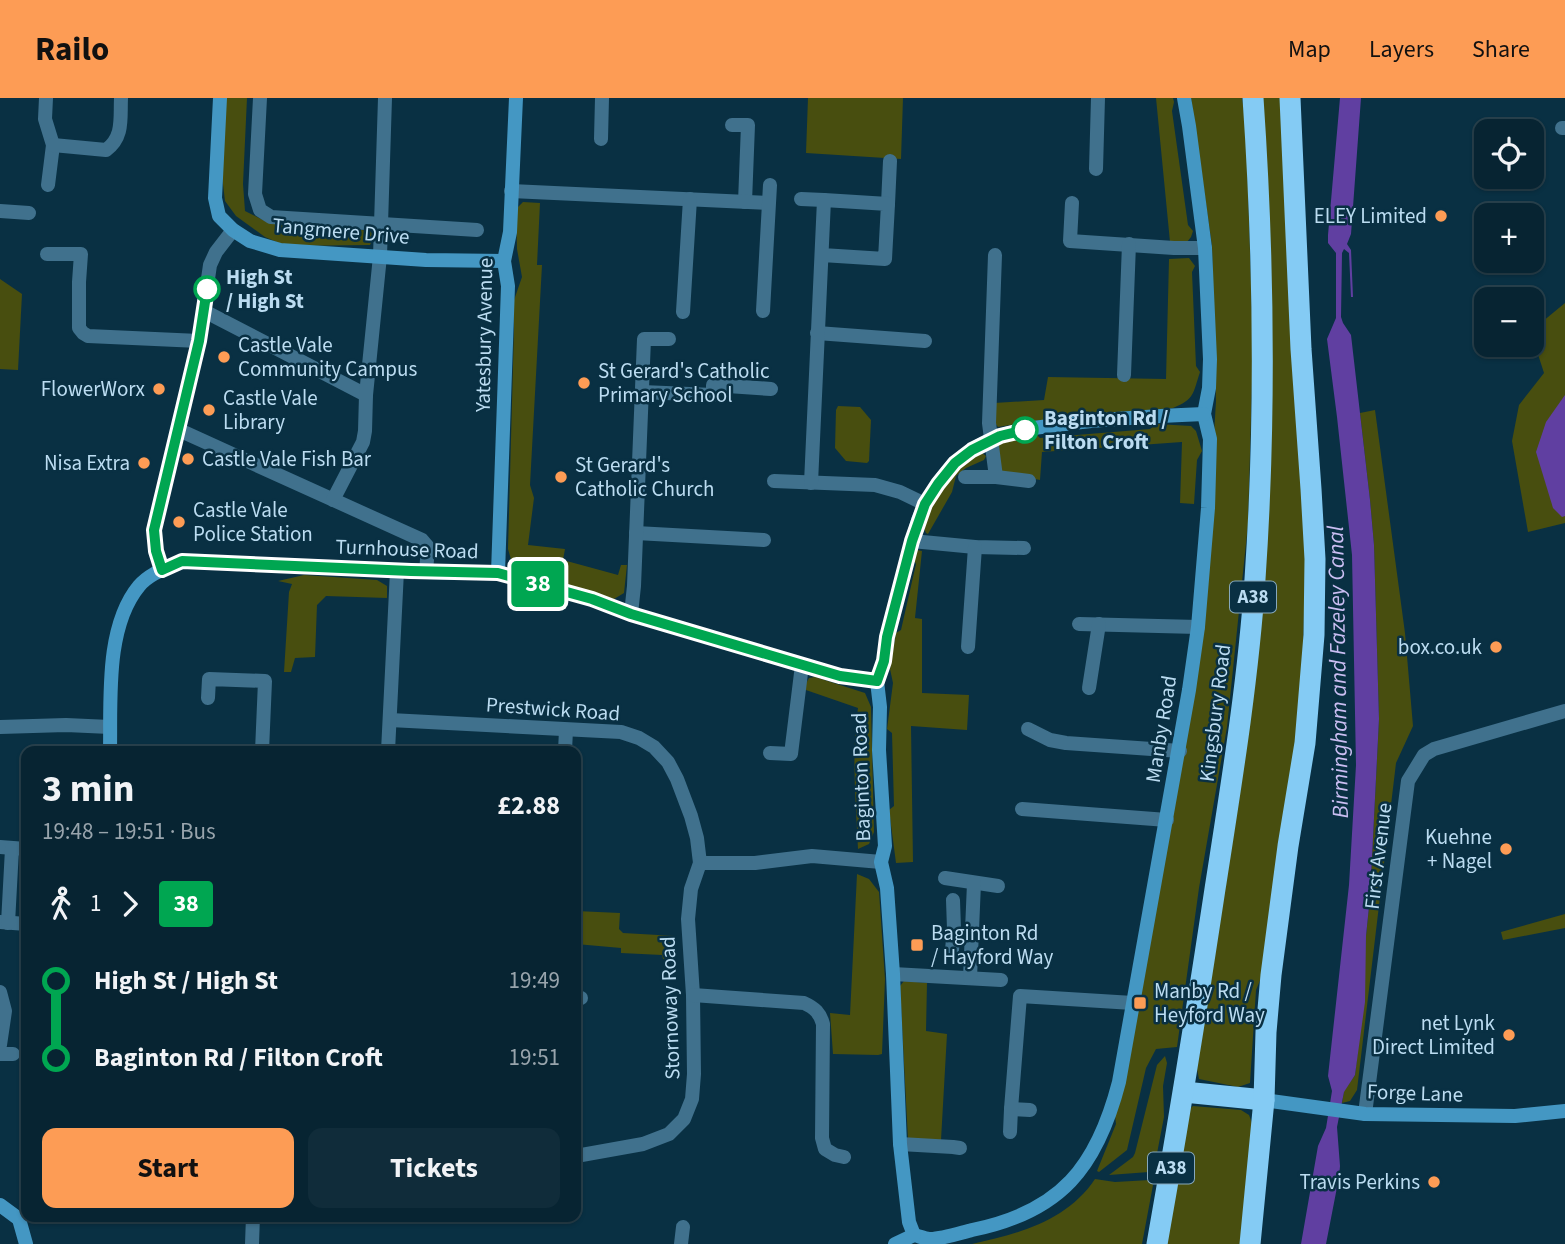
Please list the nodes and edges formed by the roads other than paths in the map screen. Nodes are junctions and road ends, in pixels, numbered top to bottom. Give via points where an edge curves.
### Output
1 (46, 98) edge
2 (121, 98) edge
3 (220, 98) edge
4 (260, 98) edge
5 (385, 98) edge
6 (516, 98) edge
7 (603, 98) edge
8 (1098, 98) edge
9 (1184, 98) edge
10 (1253, 98) edge
11 (1290, 98) edge
12 (732, 125) dead end
13 (601, 139) dead end
14 (53, 145) junction
15 (890, 161) dead end
16 (1096, 169) dead end
17 (48, 185) dead end
18 (770, 185) dead end
19 (511, 191) junction
20 (690, 199) junction
21 (801, 199) dead end
22 (824, 200) junction
23 (745, 202) junction
24 (768, 203) junction
25 (1072, 203) dead end
26 (888, 204) junction
27 (0, 211) edge
28 (29, 213) dead end
29 (380, 224) junction
30 (233, 230) junction
31 (478, 230) dead end
32 (1129, 244) junction
33 (1205, 248) junction
34 (47, 254) dead end
35 (822, 255) junction
36 (995, 255) dead end
37 (380, 256) junction
38 (504, 261) junction
39 (204, 311) junction
40 (763, 311) dead end
41 (683, 312) dead end
42 (817, 333) junction
43 (669, 339) dead end
44 (199, 341) junction
45 (925, 341) dead end
46 (1124, 374) dead end
47 (771, 389) dead end
48 (642, 392) junction
49 (366, 395) junction
50 (1204, 414) junction
51 (179, 430) junction
52 (990, 440) junction
53 (965, 477) dead end
54 (996, 477) junction
55 (774, 481) dead end
56 (1029, 481) dead end
57 (811, 483) junction
58 (333, 500) junction
59 (925, 504) junction
60 (636, 533) junction
61 (764, 540) dead end
62 (912, 541) junction
63 (975, 547) junction
64 (1024, 548) dead end
65 (162, 570) junction
66 (397, 571) junction
67 (426, 572) junction
68 (498, 573) junction
69 (631, 614) junction
70 (1079, 624) dead end
71 (1099, 624) junction
72 (1198, 628) junction
73 (968, 647) dead end
74 (802, 665) junction
75 (877, 681) junction
76 (1089, 688) dead end
77 (208, 698) dead end
78 (1565, 711) edge
79 (390, 720) junction
80 (0, 727) edge
81 (110, 727) junction
82 (566, 730) junction
83 (1027, 744) dead end
84 (110, 746) edge
85 (262, 746) edge
86 (388, 746) edge
87 (565, 746) edge
88 (1180, 751) junction
89 (770, 753) dead end
90 (1022, 809) dead end
91 (1167, 820) junction
92 (13, 848) edge
93 (881, 862) junction
94 (700, 863) junction
95 (945, 878) dead end
96 (974, 883) junction
97 (998, 886) dead end
98 (953, 900) dead end
99 (4, 923) edge
100 (972, 927) junction
101 (954, 929) junction
102 (952, 950) dead end
103 (893, 974) junction
104 (970, 978) junction
105 (1001, 980) dead end
106 (0, 992) edge
107 (693, 995) junction
108 (1133, 1003) junction
109 (0, 1045) edge
110 (1184, 1092) junction
111 (1264, 1100) junction
112 (1011, 1109) junction
113 (1030, 1110) dead end
114 (1565, 1111) edge
115 (1360, 1113) junction
116 (1010, 1132) dead end
117 (900, 1144) junction
118 (960, 1148) dead end
119 (581, 1155) edge
120 (844, 1157) dead end
121 (0, 1205) edge
122 (21, 1216) edge
123 (23, 1222) edge
124 (253, 1222) edge
125 (683, 1227) dead end
126 (914, 1235) junction
127 (26, 1244) edge
128 (252, 1244) edge
129 (681, 1244) edge
130 (895, 1244) edge
131 (1157, 1244) edge
132 (1250, 1244) edge

1 - 14 street via 45,119
2 - 14 street via 119,136 106,150
3 - 30 street via 215,198 219,216
4 - 29 street via 256,194 260,210 271,218
5 - 29 street
6 - 19 street, Yatesbury Avenue
7 - 13 street
8 - 16 street
9 - 33 street, Manby Road
10 - 110 highway, Kingsbury Road / A38 via 1259,184 1262,441 1255,580 1243,708
11 - 111 highway via 1315,559 1314,635 1305,743 1271,975
12 - 23 street via 748,125
14 - 17 street
15 - 26 street
18 - 24 street
19 - 20 street
19 - 38 street, Yatesbury Avenue
20 - 23 street
20 - 41 street
21 - 22 street
22 - 26 street
22 - 35 street
23 - 24 street
24 - 40 street
25 - 32 street via 1070,241
26 - 35 street via 885,259
27 - 28 street
29 - 31 street
29 - 37 street
30 - 37 street, Tangmere Drive via 280,250
30 - 39 street via 210,265
32 - 33 street
32 - 46 street
33 - 50 street, Manby Road via 1210,359
34 - 44 street via 81,254 79,328 88,336
35 - 42 street
36 - 52 street
37 - 38 street, Tangmere Drive
37 - 49 street
38 - 68 street, Yatesbury Avenue via 508,286
39 - 44 street
39 - 49 street
42 - 45 street
42 - 57 street
43 - 48 street via 644,338
44 - 51 street
47 - 48 street via 713,385 713,395
48 - 60 street
49 - 58 street via 363,442
50 - 52 street, Baginton Road via 1077,422
50 - 72 street, Manby Road via 1210,439 1209,477
51 - 58 street
51 - 65 street via 154,530
52 - 54 street
52 - 59 street, Baginton Road via 955,463
53 - 54 street
54 - 56 street
55 - 57 street
57 - 59 street via 888,487
58 - 67 street via 422,540 428,547
59 - 62 street, Baginton Road
60 - 61 street
60 - 69 street
62 - 63 street
62 - 75 street, Baginton Road
63 - 64 street
63 - 73 street
65 - 66 street, Turnhouse Road via 182,561
65 - 81 street, Turnhouse Road via 140,585 122,615 114,654
66 - 67 street, Turnhouse Road
66 - 79 street
67 - 68 street, Turnhouse Road
68 - 69 street, Turnhouse Road
69 - 74 street, Turnhouse Road
70 - 71 street
71 - 72 street
71 - 76 street
72 - 88 street, Manby Road
74 - 75 street, Turnhouse Road
74 - 89 street via 791,754
75 - 93 street, Baginton Road via 885,846
77 - 85 street via 209,679 265,681
78 - 115 street, First Avenue via 1434,748 1423,755 1408,780
79 - 82 street, Prestwick Road
79 - 86 street
80 - 81 street
81 - 84 street, Turnhouse Road
82 - 87 street
82 - 94 street, Prestwick Road via 621,732 654,747 677,779 691,816
83 - 88 street via 1028,724 1049,740
88 - 91 street, Manby Road
90 - 91 street
91 - 108 street, Manby Road
92 - 99 street
93 - 94 street via 812,856
93 - 103 street, Baginton Road
94 - 107 street, Stornoway Road via 688,919
95 - 96 street
96 - 97 street
96 - 100 street
98 - 101 street
100 - 101 street
100 - 104 street
101 - 102 street
103 - 104 street
103 - 117 street, Baginton Road
104 - 105 street
106 - 109 street via 5,1011
107 - 119 street, Stornoway Road via 694,1074 684,1119 669,1134 643,1144
107 - 120 street via 804,1003 814,1008 823,1024 822,1138 825,1149
108 - 112 street via 1020,996
108 - 126 street, Manby Road via 1113,1104 1083,1168 1048,1201 1022,1216 930,1239
110 - 111 highway
110 - 131 highway, Kingsbury Road / A38
111 - 115 street, Forge Lane
111 - 132 highway
112 - 113 street
112 - 116 street
114 - 115 street, Forge Lane via 1515,1116
117 - 118 street
117 - 126 street, Baginton Road
121 - 122 street
123 - 127 street
124 - 128 street
125 - 129 street
126 - 130 street

